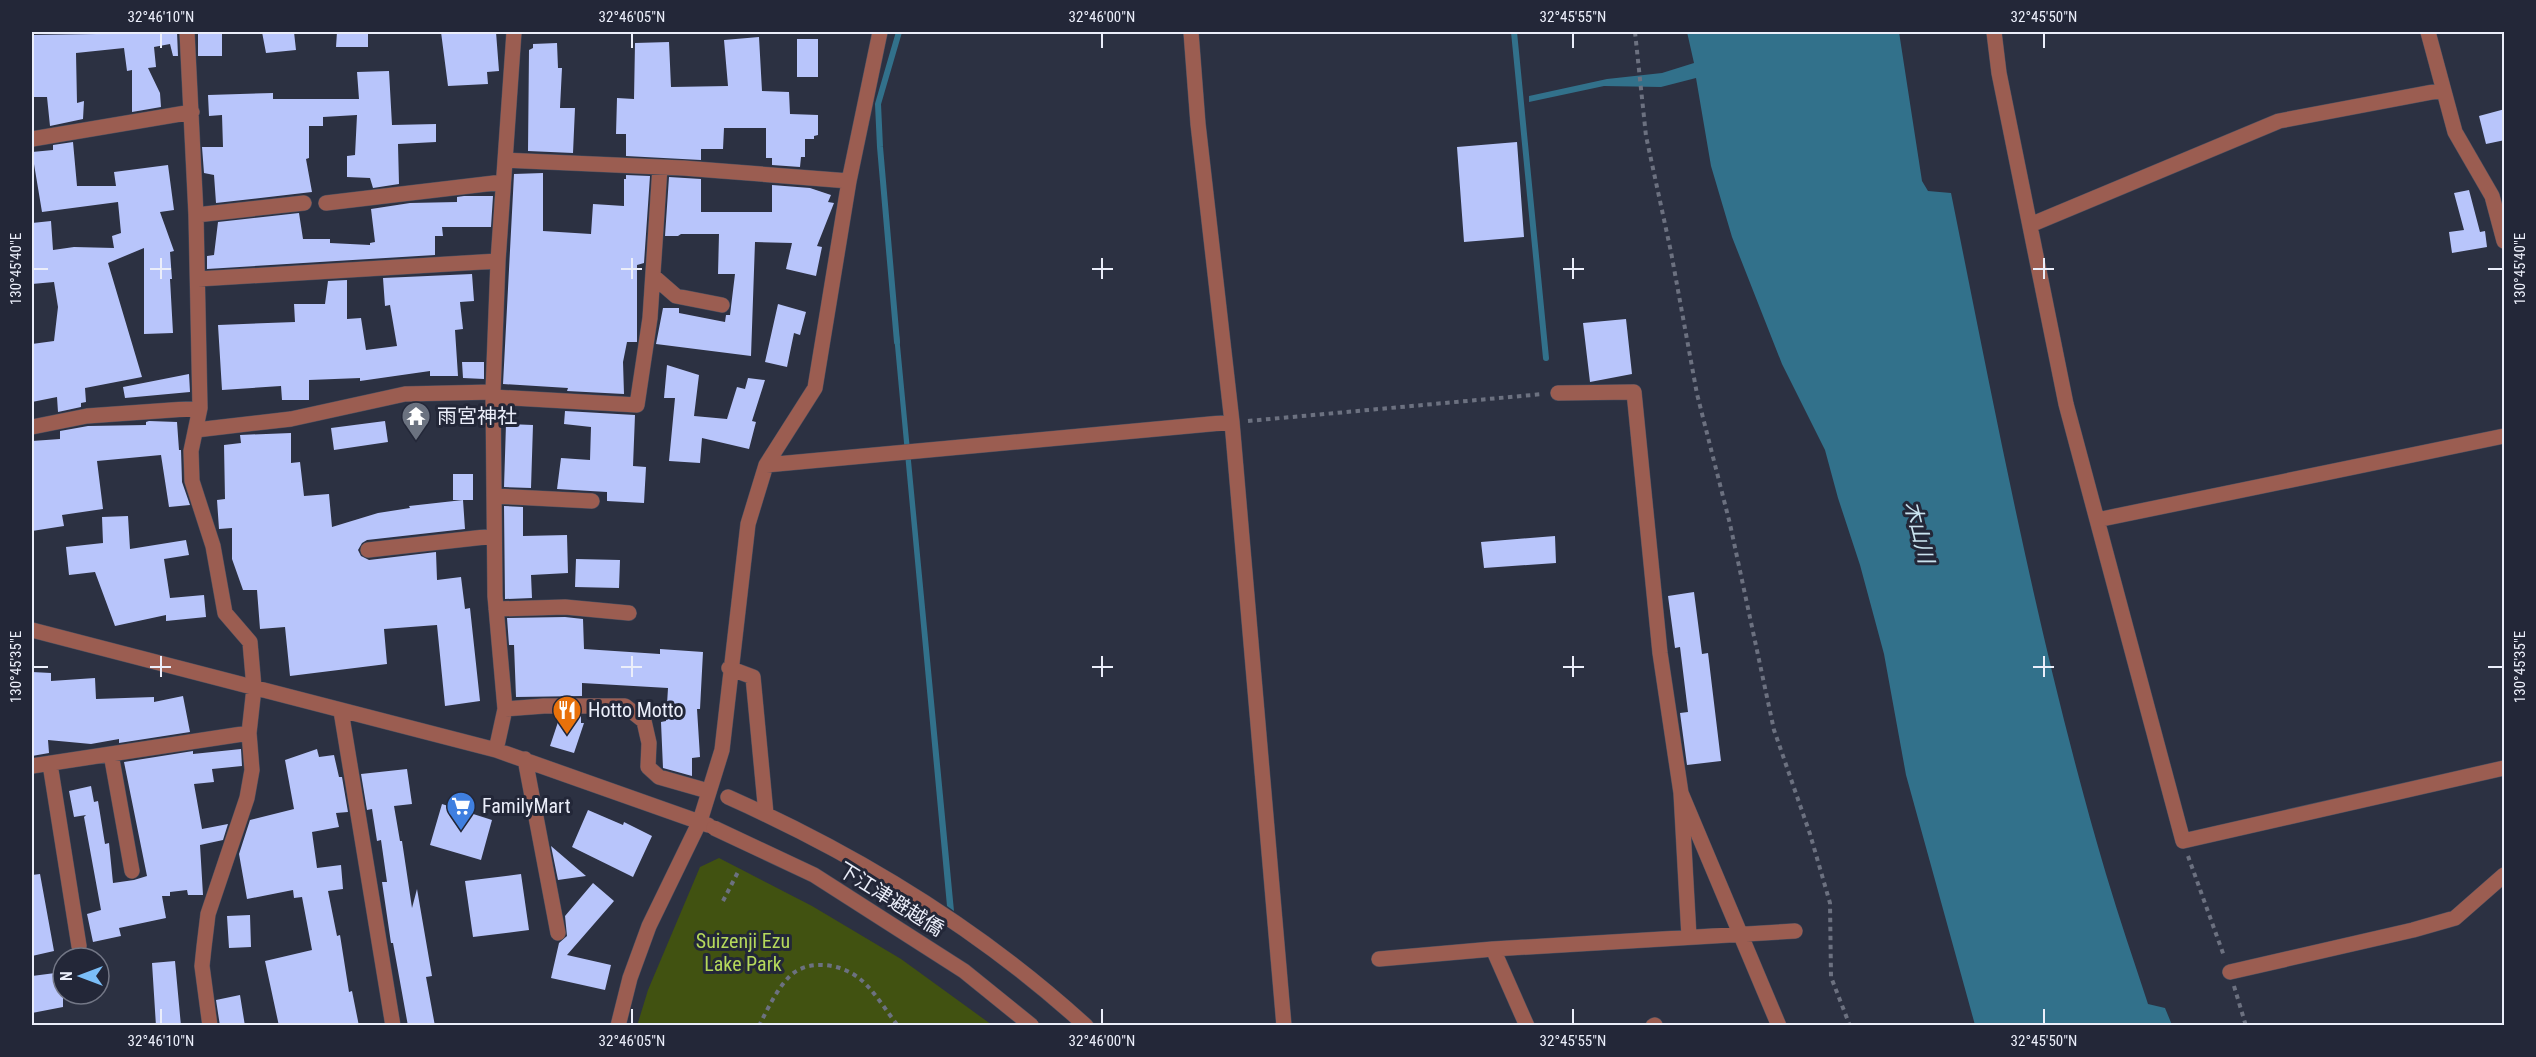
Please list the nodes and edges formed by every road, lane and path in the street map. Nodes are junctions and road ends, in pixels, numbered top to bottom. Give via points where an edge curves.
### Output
1 (187, 32) edge
2 (514, 32) edge
3 (880, 32) edge
4 (1191, 32) edge
5 (1635, 32) edge
6 (1995, 32) edge
7 (2428, 32) edge
8 (2443, 90) junction
9 (192, 112) junction
10 (32, 139) edge
11 (505, 160) junction
12 (660, 167) junction
13 (849, 181) junction
14 (503, 183) junction
15 (326, 202) dead end
16 (304, 203) dead end
17 (196, 215) junction
18 (2030, 225) junction
19 (2505, 241) edge
20 (498, 261) junction
21 (653, 276) junction
22 (198, 279) junction
23 (722, 305) dead end
24 (1558, 393) joint
25 (493, 394) junction
26 (200, 408) junction
27 (1232, 422) junction
28 (32, 427) edge
29 (196, 430) junction
30 (2505, 436) edge
31 (766, 465) junction
32 (494, 496) junction
33 (592, 501) dead end
34 (2097, 520) junction
35 (494, 536) junction
36 (368, 550) dead end
37 (496, 609) junction
38 (629, 613) dead end
39 (32, 630) edge
40 (729, 668) junction
41 (254, 688) junction
42 (505, 709) junction
43 (341, 711) junction
44 (249, 733) junction
45 (496, 750) junction
46 (111, 754) junction
47 (525, 759) junction
48 (50, 764) junction
49 (32, 766) edge
50 (2505, 768) edge
51 (701, 789) dead end
52 (1681, 793) junction
53 (728, 797) dead end
54 (766, 814) junction
55 (700, 821) junction
56 (2183, 841) junction
57 (739, 870) dead end
58 (132, 871) dead end
59 (2505, 875) edge
60 (723, 901) dead end
61 (1795, 931) dead end
62 (558, 933) dead end
63 (1740, 934) junction
64 (1689, 937) junction
65 (79, 946) dead end
66 (1493, 949) junction
67 (1379, 959) dead end
68 (2230, 972) junction
69 (210, 1026) edge
70 (393, 1026) edge
71 (618, 1026) edge
72 (759, 1026) edge
73 (898, 1026) edge
74 (1032, 1026) edge
75 (1086, 1026) edge
76 (1284, 1026) edge
77 (1527, 1026) edge
78 (1779, 1026) edge
79 (1850, 1026) edge
80 (2246, 1026) edge

1 - 9 street
2 - 11 street
3 - 13 street
4 - 27 street
5 - 79 path via 1646,136 1697,394 1730,524 1774,730 1830,903 1831,976
6 - 18 street via 1999,73
7 - 8 street
8 - 18 street via 2279,122
8 - 19 street via 2455,132 2492,196
9 - 10 street
9 - 17 street
11 - 12 street
11 - 14 street
12 - 13 street
12 - 21 street
13 - 31 street via 815,388
14 - 15 street
14 - 20 street
16 - 17 street
17 - 22 street
18 - 34 street via 2066,404
20 - 22 street
20 - 25 street
21 - 23 street via 676,296
21 - 25 street via 637,405
22 - 26 street
24 - 27 path
24 - 52 street via 1634,392 1660,653
25 - 29 street via 405,394 291,419
25 - 32 street
26 - 28 street via 87,416
26 - 29 street
27 - 31 street
27 - 76 street
29 - 41 street via 191,451 192,481 213,546 225,613 250,642
30 - 34 street
31 - 40 street via 748,524 739,616
32 - 33 street
32 - 35 street
34 - 56 street
35 - 36 street
35 - 37 street
37 - 38 street via 565,608
37 - 42 street
39 - 41 street, 下江津避越僑
40 - 54 street via 753,677
40 - 55 street via 722,750
41 - 43 street, 下江津避越僑
41 - 44 street
42 - 45 street
42 - 51 street via 625,706 644,721 649,743 648,767 658,777
43 - 45 street, 下江津避越僑
43 - 70 street
44 - 46 street
44 - 69 street via 252,770 247,798 208,914 202,966
45 - 47 street, 下江津避越僑
46 - 48 street
46 - 58 street
47 - 55 street, 下江津避越僑
47 - 62 street
48 - 49 street
48 - 65 street
50 - 56 street
52 - 63 street
52 - 64 street
53 - 54 street
54 - 75 street via 889,879 971,933
55 - 71 street via 649,926
55 - 74 street, 下江津避越僑, bridge via 814,875 964,970
56 - 68 path
57 - 60 path
59 - 68 street via 2455,918
61 - 63 street
63 - 64 street
63 - 78 street
64 - 66 street
66 - 67 street
66 - 77 street
68 - 80 path
72 - 73 path via 788,977 820,964 835,966 860,979

